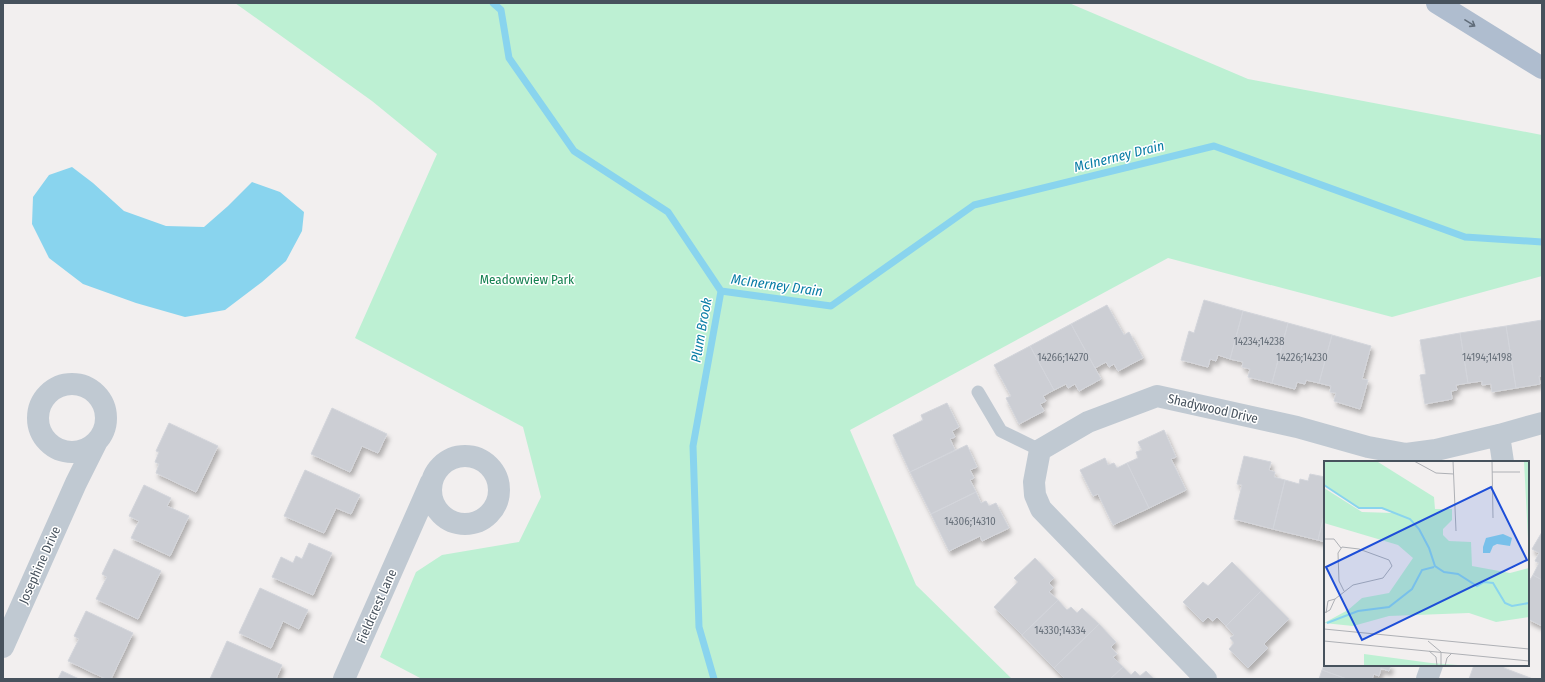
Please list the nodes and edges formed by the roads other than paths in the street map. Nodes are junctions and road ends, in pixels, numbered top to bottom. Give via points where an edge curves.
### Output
1 (1437, 3) edge
2 (1542, 68) edge
3 (978, 392) dead end
4 (1542, 423) edge
5 (1499, 435) junction
6 (97, 441) junction
7 (56, 448) junction
8 (1040, 450) junction
9 (1503, 461) edge
10 (431, 482) junction
11 (76, 483) junction
12 (450, 520) junction
13 (408, 534) junction
14 (3, 647) edge
15 (1432, 666) edge
16 (344, 679) edge
17 (1206, 679) edge
18 (1427, 679) edge

1 -> 2 main road
3 - 8 lane via 1000,431
4 - 5 street, Shadywood Drive
5 - 8 street, Shadywood Drive via 1436,450 1406,454 1157,396 1088,422
5 - 9 street
6 - 7 street via 88,448 78,451
6 - 7 street, Josephine Drive via 104,431 106,420 101,399 83,386 66,385 51,391 39,410 38,421 41,431 47,441
6 - 11 street, Josephine Drive
7 - 11 street, Josephine Drive via 70,465
8 - 17 street via 1034,482 1035,495 1041,509
10 - 12 street via 434,503 440,513
10 - 12 street, Fieldcrest Lane via 443,463 456,457 475,457 493,471 498,492 496,503 490,513 481,520 470,523
10 - 13 street, Fieldcrest Lane
11 - 14 street, Josephine Drive
12 - 13 street, Fieldcrest Lane via 428,524
13 - 16 street, Fieldcrest Lane
15 - 18 street

